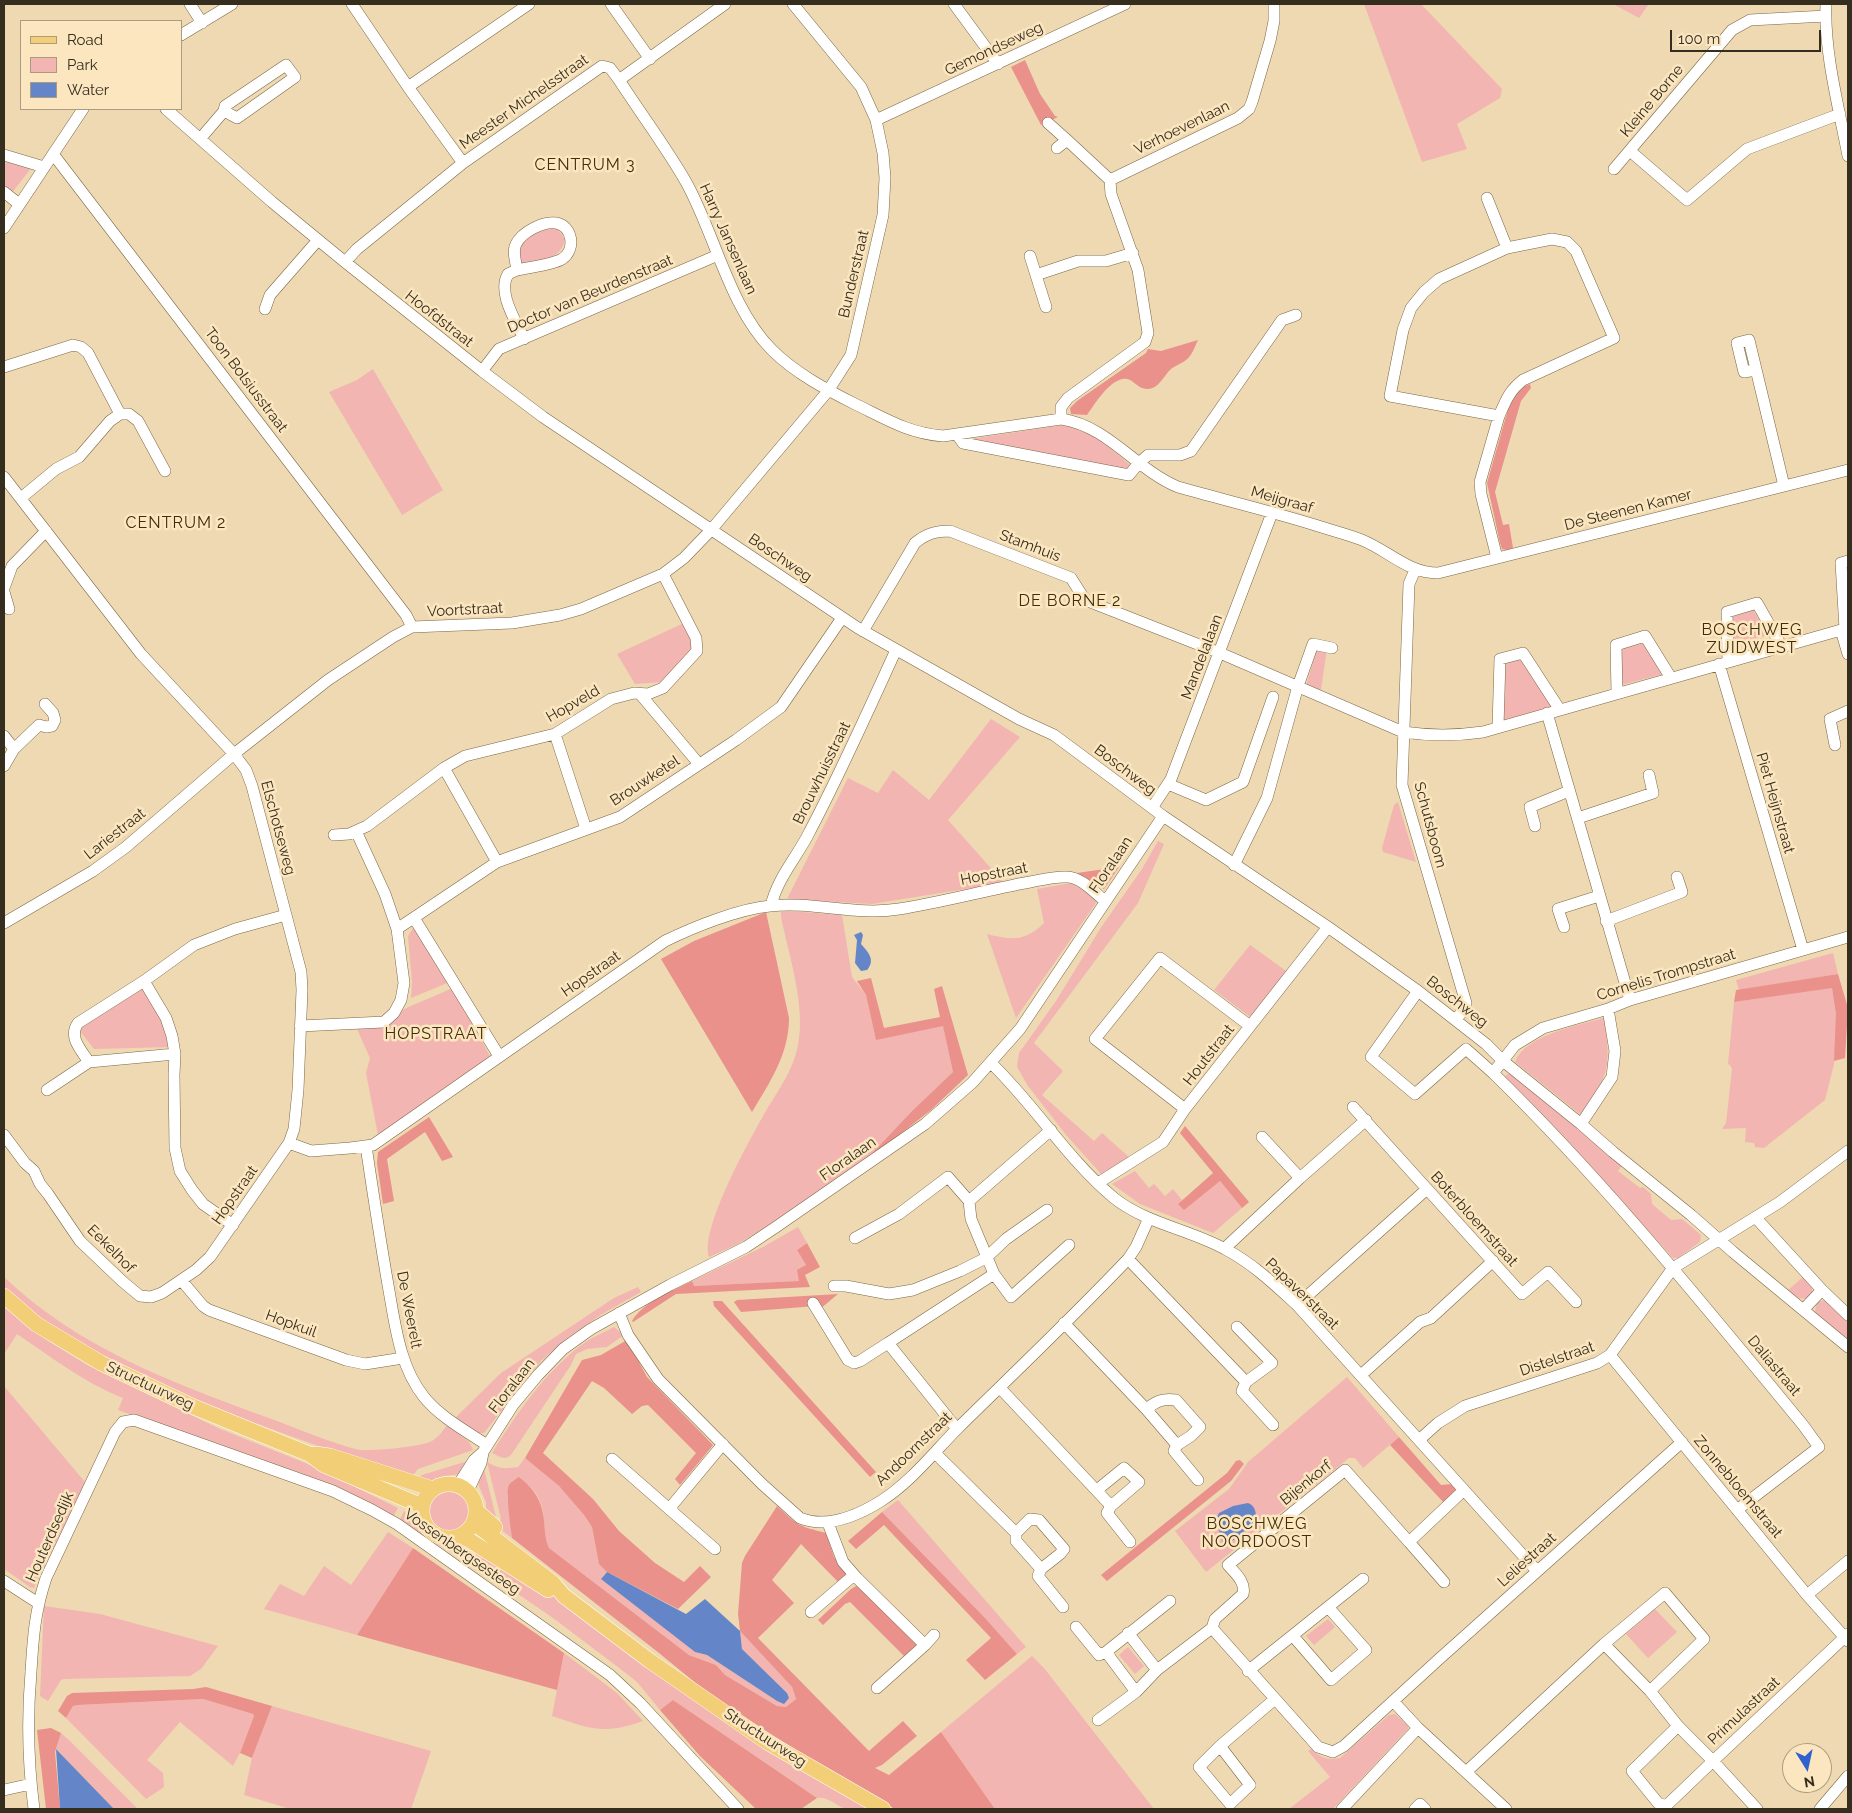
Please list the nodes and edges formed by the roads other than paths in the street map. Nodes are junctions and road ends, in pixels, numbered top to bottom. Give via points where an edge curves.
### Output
1 (190, 4) edge
2 (232, 4) edge
3 (352, 4) edge
4 (530, 4) edge
5 (610, 4) edge
6 (725, 4) edge
7 (793, 4) edge
8 (954, 4) edge
9 (1125, 4) edge
10 (1274, 4) edge
11 (1826, 4) edge
12 (1826, 16) junction
13 (202, 23) junction
14 (182, 34) edge
15 (650, 59) junction
16 (998, 64) junction
17 (619, 80) junction
18 (408, 87) junction
19 (82, 110) edge
20 (167, 110) edge
21 (224, 111) junction
22 (1840, 114) junction
23 (876, 120) junction
24 (1048, 123) dead end
25 (200, 139) junction
26 (1067, 140) junction
27 (1057, 148) dead end
28 (1630, 151) junction
29 (53, 154) junction
30 (4, 155) edge
31 (1848, 156) edge
32 (463, 163) junction
33 (44, 167) junction
34 (1614, 169) dead end
35 (1110, 180) junction
36 (4, 192) edge
37 (1487, 198) dead end
38 (19, 204) junction
39 (4, 228) edge
40 (318, 240) junction
41 (1507, 248) junction
42 (1133, 253) junction
43 (718, 255) junction
44 (1030, 256) dead end
45 (345, 262) junction
46 (517, 270) junction
47 (1036, 275) junction
48 (1046, 307) dead end
49 (265, 309) dead end
50 (1296, 315) dead end
51 (524, 339) junction
52 (4, 367) edge
53 (1755, 370) dead end
54 (482, 371) junction
55 (828, 391) junction
56 (120, 414) junction
57 (1500, 416) junction
58 (1061, 419) junction
59 (958, 436) junction
60 (1139, 463) junction
61 (1848, 470) edge
62 (165, 471) dead end
63 (4, 477) edge
64 (1784, 486) junction
65 (21, 498) junction
66 (1272, 512) junction
67 (711, 530) junction
68 (46, 531) junction
69 (1497, 558) junction
70 (1848, 561) edge
71 (1415, 570) junction
72 (663, 574) junction
73 (4, 588) edge
74 (4, 592) edge
75 (8, 609) dead end
76 (842, 618) junction
77 (412, 627) junction
78 (1845, 629) edge
79 (863, 631) junction
80 (1782, 647) junction
81 (1332, 648) dead end
82 (896, 650) junction
83 (1220, 653) junction
84 (1848, 654) edge
85 (1724, 663) junction
86 (1671, 678) junction
87 (1298, 686) junction
88 (1618, 693) junction
89 (640, 694) junction
90 (1274, 698) dead end
91 (45, 704) dead end
92 (1560, 710) junction
93 (1848, 711) edge
94 (1547, 713) junction
95 (1498, 727) junction
96 (1403, 732) junction
97 (555, 734) junction
98 (4, 736) edge
99 (1835, 745) dead end
100 (14, 749) junction
101 (234, 754) junction
102 (699, 764) junction
103 (4, 766) edge
104 (444, 768) junction
105 (1649, 775) dead end
106 (1168, 784) junction
107 (1569, 792) junction
108 (1152, 808) junction
109 (1162, 816) junction
110 (1578, 818) junction
111 (1535, 826) dead end
112 (586, 829) junction
113 (356, 831) junction
114 (334, 835) dead end
115 (497, 862) junction
116 (1234, 865) junction
117 (1678, 877) dead end
118 (1599, 896) junction
119 (1106, 901) junction
120 (771, 906) junction
121 (286, 915) junction
122 (414, 918) junction
123 (1606, 921) junction
124 (4, 923) edge
125 (1328, 927) junction
126 (1564, 927) dead end
127 (396, 930) junction
128 (1848, 937) edge
129 (1803, 950) junction
130 (144, 981) junction
131 (1418, 991) junction
132 (1630, 1000) junction
133 (1608, 1009) junction
134 (1455, 1020) junction
135 (300, 1026) junction
136 (1250, 1026) junction
137 (175, 1054) junction
138 (499, 1056) junction
139 (1503, 1061) junction
140 (89, 1062) junction
141 (991, 1063) junction
142 (1493, 1073) junction
143 (47, 1090) dead end
144 (1353, 1106) dead end
145 (1185, 1109) junction
146 (1366, 1120) junction
147 (1581, 1124) junction
148 (1051, 1130) junction
149 (4, 1134) edge
150 (1262, 1137) dead end
151 (289, 1143) junction
152 (366, 1146) junction
153 (1848, 1151) edge
154 (1300, 1178) junction
155 (1098, 1183) junction
156 (1427, 1189) junction
157 (969, 1201) junction
158 (1047, 1210) dead end
159 (1149, 1218) junction
160 (1756, 1218) junction
161 (234, 1225) junction
162 (855, 1238) dead end
163 (1720, 1239) junction
164 (1069, 1245) dead end
165 (1225, 1248) junction
166 (986, 1258) junction
167 (1128, 1259) junction
168 (1493, 1261) junction
169 (1673, 1268) junction
170 (994, 1274) junction
171 (182, 1281) junction
172 (834, 1286) dead end
173 (1822, 1290) junction
174 (4, 1296) edge
175 (1576, 1302) dead end
176 (813, 1303) dead end
177 (1297, 1305) junction
178 (1803, 1310) junction
179 (619, 1313) junction
180 (1848, 1315) edge
181 (1064, 1322) junction
182 (1237, 1327) dead end
183 (888, 1343) junction
184 (1848, 1347) edge
185 (1610, 1355) junction
186 (403, 1358) junction
187 (1361, 1375) junction
188 (1246, 1382) junction
189 (1000, 1388) junction
190 (1146, 1409) junction
191 (1273, 1425) dead end
192 (958, 1429) junction
193 (115, 1432) joint
194 (1420, 1440) junction
195 (1682, 1442) junction
196 (723, 1444) junction
197 (1177, 1444) junction
198 (485, 1448) junction
199 (935, 1453) junction
200 (309, 1454) junction
201 (612, 1459) dead end
202 (1198, 1480) dead end
203 (463, 1488) junction
204 (433, 1489) junction
205 (1098, 1490) junction
206 (1464, 1490) junction
207 (1111, 1506) junction
208 (668, 1509) junction
209 (1738, 1510) junction
210 (422, 1512) junction
211 (475, 1517) junction
212 (828, 1523) junction
213 (1016, 1533) junction
214 (460, 1536) junction
215 (1130, 1542) dead end
216 (1409, 1542) junction
217 (715, 1548) dead end
218 (1848, 1561) edge
219 (1041, 1569) junction
220 (1538, 1571) junction
221 (854, 1575) junction
222 (1363, 1579) dead end
223 (4, 1581) edge
224 (1444, 1582) dead end
225 (1808, 1595) junction
226 (564, 1596) junction
227 (1170, 1601) dead end
228 (38, 1603) junction
229 (1063, 1607) dead end
230 (1328, 1607) junction
231 (811, 1612) dead end
232 (1076, 1627) dead end
233 (1212, 1628) junction
234 (1128, 1633) junction
235 (934, 1635) dead end
236 (1293, 1636) junction
237 (1847, 1638) edge
238 (925, 1644) junction
239 (1604, 1644) junction
240 (1106, 1652) junction
241 (650, 1661) junction
242 (1157, 1670) junction
243 (1248, 1671) junction
244 (877, 1688) dead end
245 (1650, 1691) junction
246 (1136, 1692) junction
247 (1275, 1699) junction
248 (1393, 1701) junction
249 (1098, 1720) dead end
250 (1678, 1726) junction
251 (1418, 1728) junction
252 (1220, 1746) junction
253 (1713, 1761) junction
254 (1466, 1772) junction
255 (1848, 1776) edge
256 (31, 1784) junction
257 (4, 1790) edge
258 (34, 1809) edge
259 (738, 1809) edge
260 (884, 1809) edge
261 (1342, 1809) edge
262 (1415, 1809) edge
263 (1425, 1809) edge
264 (1506, 1809) edge
265 (1757, 1809) edge
266 (1820, 1809) edge

1 - 13 street
2 - 13 street
3 - 18 street
4 - 18 street
5 - 15 street
6 - 15 street
7 - 23 street, Bunderstraat via 861,87
8 - 16 street
9 - 16 street, Gemondseweg
10 - 35 street, Verhoevenlaan via 1270,40 1249,109 1238,118
11 - 12 street
12 - 22 street
12 - 28 street, Kleine Borne via 1750,20 1732,30
13 - 14 street
15 - 17 street
16 - 23 street, Gemondseweg
17 - 32 street, Meester Michelsstraat via 610,68 602,66
17 - 43 street, Harry Jansenlaan via 686,183
18 - 32 street
19 - 29 street
20 - 25 street, Hoofdstraat
21 - 21 street via 225,106 286,65 295,77 236,118
21 - 25 street
22 - 28 street, Kleine Borne via 1746,149 1687,200
22 - 31 street
23 - 55 street, Bunderstraat via 885,178 883,215 851,355
24 - 26 street
25 - 40 street, Hoofdstraat
26 - 27 street
26 - 35 street
28 - 34 street, Kleine Borne
29 - 33 street
29 - 77 street, Toon Bolsiusstraat via 400,607
30 - 33 street
32 - 45 street, Meester Michelsstraat via 357,248
33 - 38 street
35 - 42 street via 1111,194
36 - 38 street
37 - 41 street
38 - 39 street
40 - 45 street, Hoofdstraat
40 - 49 street via 270,295
41 - 57 street via 1552,239 1567,242 1576,251 1614,338 1523,380 1506,398
41 - 57 street via 1439,279 1411,308 1403,330 1390,396
42 - 47 street via 1106,261 1078,261
42 - 58 street via 1142,287 1147,337 1068,398 1061,408
43 - 51 street, Doctor van Beurdenstraat
43 - 55 street, Harry Jansenlaan via 744,311 763,340 773,352
44 - 47 street
45 - 54 street, Hoofdstraat
46 - 46 street via 560,260 568,255 571,240 563,226 545,224 530,230 516,242
46 - 51 street via 504,280 505,293
47 - 48 street
50 - 60 street via 1282,320 1192,451 1180,455 1148,455
51 - 54 street, Doctor van Beurdenstraat via 499,349
52 - 56 street via 73,346 81,348 88,353
53 - 64 street
54 - 67 street, Hoofdstraat via 543,417
55 - 59 street, Meijgraaf via 906,430
55 - 67 street, Bunderstraat
56 - 62 street via 130,414 138,421
56 - 65 street via 79,457 56,469
57 - 69 street via 1480,482
58 - 59 street, Meijgraaf
58 - 60 street, Meijgraaf via 1091,428
59 - 60 street, Meijgraaf via 963,444 1123,475 1131,473
60 - 66 street, Meijgraaf via 1178,487
61 - 64 street, De Steenen Kamer
63 - 65 street, Elschotseweg
64 - 69 street, De Steenen Kamer
65 - 68 street, Elschotseweg
66 - 71 street, Meijgraaf via 1362,540
66 - 83 street, Mandelalaan
67 - 72 street, Voortstraat
67 - 76 street, Boschweg
68 - 73 street via 12,566
68 - 101 street, Elschotseweg via 141,654
69 - 71 street, De Steenen Kamer via 1438,573
70 - 78 street via 1841,563
71 - 96 street, Schutsboom via 1409,584
72 - 77 street, Voortstraat via 592,606 560,615 512,623
72 - 89 street, Hopveld via 696,638 697,652 663,688
74 - 75 street
76 - 79 street, Boschweg
76 - 102 street, Brouwketel via 781,708
77 - 101 street, Voortstraat via 328,680
78 - 80 street, Stamhuis
78 - 84 street
79 - 82 street, Boschweg
79 - 83 street, Stamhuis via 915,544 925,535 950,531 1071,578 1085,600
80 - 85 street, Stamhuis
80 - 85 street, Piet Heijnstraat via 1757,604 1727,612
81 - 87 street via 1313,644
82 - 108 street, Boschweg via 1054,735
82 - 120 street, Brouwhuisstraat via 846,762 809,835 774,892
83 - 87 street, Stamhuis
83 - 106 street, Mandelalaan
85 - 86 street, Stamhuis
85 - 129 street, Piet Heijnstraat
86 - 88 street, Stamhuis
86 - 88 street via 1645,636 1616,645
87 - 96 street, Stamhuis
87 - 116 street via 1267,798
88 - 92 street, Stamhuis
89 - 97 street, Hopveld via 611,699
89 - 102 street
90 - 106 street via 1242,782 1206,800
91 - 100 street via 53,713 55,720 52,726 39,725
92 - 94 street, Stamhuis
92 - 95 street via 1523,653 1500,659
93 - 99 street via 1830,719
94 - 95 street, Stamhuis
94 - 107 street
95 - 96 street, Stamhuis via 1457,736
96 - 134 street, Schutsboom via 1402,785 1466,1004
97 - 104 street, Hopveld via 464,756
97 - 112 street
98 - 100 street
100 - 103 street
101 - 121 street, Elschotseweg via 246,770 252,786
101 - 124 street, Lariestraat via 126,847 93,871
102 - 112 street, Brouwketel via 620,817
104 - 113 street, Hopveld
104 - 115 street
105 - 110 street via 1652,793
106 - 108 street, Mandelalaan
107 - 110 street
107 - 111 street via 1530,807
108 - 109 street, Boschweg
109 - 116 street, Boschweg
109 - 119 street, Floralaan
110 - 118 street
112 - 115 street, Brouwketel
113 - 114 street, Hopveld
113 - 127 street via 385,894
115 - 122 street, Brouwketel
116 - 125 street, Boschweg
117 - 123 street via 1682,892
118 - 123 street
118 - 126 street via 1558,909
119 - 120 street, Hopstraat via 1076,879 1066,876 891,910 858,912
119 - 141 street, Floralaan via 1020,1028
120 - 138 street, Hopstraat via 720,919 665,941
121 - 130 street via 203,940
121 - 135 street, Elschotseweg via 300,972
122 - 127 street, Brouwketel
122 - 138 street
123 - 132 street
125 - 131 street, Boschweg
125 - 136 street, Houtstraat
127 - 135 street via 404,983 394,1013 384,1022
128 - 129 street, Cornelis Trompstraat
129 - 132 street, Cornelis Trompstraat
130 - 137 street via 166,1018
130 - 140 street via 78,1023 74,1038
131 - 134 street, Boschweg
131 - 142 street via 1371,1057 1415,1094 1466,1049
132 - 133 street, Cornelis Trompstraat
133 - 139 street, Cornelis Trompstraat via 1543,1028 1515,1045
133 - 147 street via 1615,1051 1612,1077
134 - 139 street, Boschweg
135 - 151 street, Elschotseweg via 298,1090 294,1129
136 - 145 street, Houtstraat
136 - 145 street via 1160,958 1096,1039
137 - 140 street
137 - 161 street via 175,1148 180,1171 203,1204
138 - 152 street, Hopstraat via 380,1141
139 - 142 street
139 - 147 street, Boschweg
140 - 143 street
141 - 148 street, Papaverstraat
141 - 179 street, Floralaan via 925,1124 794,1215 746,1247
142 - 169 street via 1546,1124
144 - 146 street, Boterbloemstraat
145 - 155 street, Houtstraat via 1163,1142
146 - 154 street
146 - 156 street, Boterbloemstraat
147 - 163 street, Boschweg
148 - 155 street, Papaverstraat
148 - 157 street
149 - 171 street, Eekelhof via 34,1171 80,1241 133,1291 147,1298 157,1296
150 - 154 street
151 - 152 street, Hopstraat via 311,1151
151 - 161 street, Hopstraat
152 - 186 street, De Weerelt
153 - 160 street
154 - 165 street
155 - 159 street, Papaverstraat via 1116,1199
156 - 168 street, Boterbloemstraat
156 - 177 street
157 - 162 street via 948,1177 899,1214
157 - 166 street via 971,1219
158 - 166 street via 1006,1239
159 - 165 street, Papaverstraat
159 - 167 street, Andoornstraat
160 - 163 street
160 - 173 street
161 - 171 street, Hopstraat via 204,1263
163 - 169 street
163 - 178 street, Boschweg
164 - 170 street via 1011,1297
165 - 177 street, Papaverstraat via 1260,1272
166 - 170 street
166 - 172 street via 913,1290 898,1293 881,1294
167 - 181 street, Andoornstraat
167 - 188 street
168 - 175 street, Boterbloemstraat via 1522,1294 1548,1272
168 - 187 street
169 - 185 street, Distelstraat
169 - 209 street, Daliastraat via 1819,1447
170 - 183 street
171 - 186 street, Hopkuil via 209,1310 346,1360 365,1364
173 - 178 street
173 - 180 street
174 - 200 main road, Structuurweg via 36,1324 101,1364 194,1407
176 - 183 street via 848,1360 860,1361
177 - 187 street, Papaverstraat
178 - 184 street, Boschweg
179 - 196 street, Andoornstraat via 628,1335 658,1379
179 - 198 street, Floralaan via 563,1349 513,1405
181 - 189 street, Andoornstraat
181 - 190 street
182 - 188 street via 1272,1363
183 - 192 street
185 - 194 street, Distelstraat via 1597,1363 1465,1406 1438,1423
185 - 195 street, Zonnebloemstraat
186 - 198 street, De Weerelt via 416,1386 431,1405
187 - 194 street, Papaverstraat
188 - 191 street via 1242,1392
189 - 192 street, Andoornstraat
189 - 205 street
190 - 197 street
190 - 197 street via 1165,1398 1176,1400 1194,1419 1200,1427
192 - 199 street, Andoornstraat
193 - 228 street, Houterdsedijk via 46,1578
193 - 259 street, Vossenbergsesteeg via 123,1422 136,1420 333,1491 397,1524 610,1674
194 - 206 street, Papaverstraat
195 - 209 street, Zonnebloemstraat
195 - 220 street, Leliestraat
196 - 208 street
196 - 212 street, Andoornstraat via 800,1518 807,1522
197 - 202 street via 1174,1451
198 - 203 street, Floralaan via 481,1463
199 - 212 street, Andoornstraat via 882,1500
199 - 213 street
200 - 204 main road, Structuurweg via 330,1456
200 - 210 main road, Structuurweg via 322,1470
201 - 208 street
203 - 204 main road via 445,1484
203 - 211 main road via 474,1500
204 - 210 main road
205 - 207 street
205 - 207 street via 1124,1468 1139,1482
206 - 216 street
206 - 220 street, Papaverstraat
207 - 215 street via 1107,1513
208 - 217 street
209 - 225 street, Zonnebloemstraat
210 - 214 main road via 429,1530 450,1538
211 - 214 main road via 467,1532
211 - 226 main road, Structuurweg
211 - 241 main road, Structuurweg via 637,1640
212 - 221 street via 843,1562
213 - 219 street via 1016,1542
213 - 219 street via 1030,1518 1039,1520 1064,1549
214 - 226 main road, Structuurweg via 548,1590
216 - 224 street
216 - 233 street, Bijenkorf via 1345,1470 1228,1565 1244,1589 1239,1598 1215,1619
218 - 225 street
219 - 229 street via 1038,1576
220 - 248 street, Leliestraat
221 - 231 street
221 - 238 street
222 - 230 street
223 - 228 street
225 - 237 street, Zonnebloemstraat
226 - 241 main road, Structuurweg
227 - 234 street
228 - 256 street, Houterdsedijk via 29,1688
230 - 236 street
230 - 236 street via 1366,1650 1331,1680
232 - 240 street via 1099,1655
233 - 242 street
233 - 243 street
234 - 240 street
234 - 242 street
235 - 238 street
236 - 243 street
237 - 253 street, Primulastraat
238 - 244 street
239 - 245 street
239 - 245 street via 1665,1592 1704,1639
239 - 254 street
240 - 246 street
241 - 260 main road, Structuurweg via 767,1742
242 - 246 street
243 - 247 street
245 - 250 street
246 - 249 street
247 - 248 street, Leliestraat via 1318,1748 1333,1752 1344,1746
247 - 252 street
248 - 251 street
250 - 253 street
250 - 253 street via 1632,1771 1658,1803 1666,1806
251 - 254 street
251 - 261 street
252 - 252 street via 1199,1767 1230,1804 1250,1785
253 - 265 street, Primulastraat
254 - 264 street
255 - 266 street
256 - 257 street
256 - 258 street, Houterdsedijk
262 - 263 street via 1420,1804

